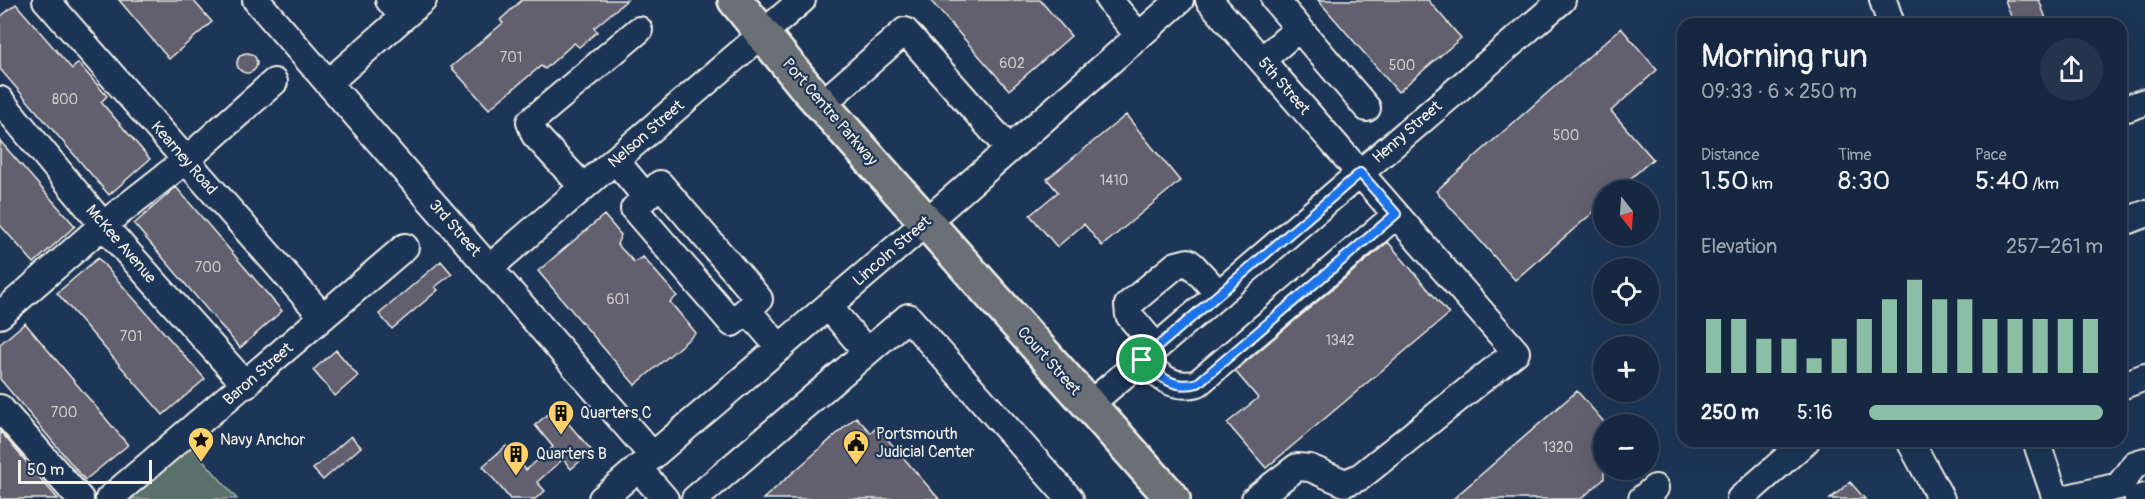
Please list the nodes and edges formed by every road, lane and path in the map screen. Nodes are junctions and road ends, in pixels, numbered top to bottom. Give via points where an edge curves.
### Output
1 (46, 0) edge
2 (256, 0) edge
3 (423, 0) edge
4 (735, 0) edge
5 (802, 0) edge
6 (1109, 0) edge
7 (1180, 0) edge
8 (1209, 0) edge
9 (1275, 0) edge
10 (1562, 0) edge
11 (1882, 0) edge
12 (396, 9) edge
13 (1889, 18) edge
14 (1299, 28) junction
15 (639, 30) dead end
16 (764, 33) junction
17 (1139, 36) junction
18 (1262, 60) junction
19 (274, 82) dead end
20 (328, 83) junction
21 (0, 100) edge
22 (2145, 102) edge
23 (822, 104) junction
24 (1367, 108) dead end
25 (2127, 108) edge
26 (1009, 149) junction
27 (186, 160) junction
28 (615, 160) junction
29 (1360, 173) junction
30 (583, 187) junction
31 (646, 197) junction
32 (1396, 214) junction
33 (2145, 214) edge
34 (2127, 221) edge
35 (926, 222) junction
36 (103, 225) junction
37 (405, 247) dead end
38 (489, 268) junction
39 (1219, 294) junction
40 (828, 306) junction
41 (747, 310) junction
42 (0, 315) edge
43 (323, 317) junction
44 (780, 348) junction
45 (867, 352) junction
46 (1149, 354) junction
47 (2145, 377) edge
48 (2127, 384) edge
49 (246, 385) junction
50 (1089, 405) junction
51 (0, 408) edge
52 (1799, 447) edge
53 (1913, 447) edge
54 (2038, 447) edge
55 (2145, 460) edge
56 (646, 463) junction
57 (2130, 495) edge
58 (2145, 497) edge
59 (80, 499) edge
60 (109, 499) edge
61 (602, 499) edge
62 (665, 499) edge
63 (695, 499) edge
64 (1070, 499) edge
65 (1173, 499) edge
66 (1255, 499) edge
67 (1740, 499) edge
68 (1941, 499) edge
69 (2056, 499) edge
70 (2063, 499) edge

1 - 27 street, Kearney Road
2 - 20 street, 3rd Street
3 - 12 street
4 - 16 main road, Port Centre Parkway
5 - 16 street, Nelson Street
6 - 17 street
7 - 17 street, Lincoln Street
8 - 18 street, 5th Street
9 - 14 street
10 - 29 street, Henry Street
11 - 13 street
12 - 20 street
14 - 18 street
14 - 24 street
15 - 30 street via 530,122 534,135
16 - 23 main road, Port Centre Parkway
16 - 28 street, Nelson Street
17 - 26 street, Lincoln Street
18 - 29 street, 5th Street
19 - 27 street
20 - 38 street, 3rd Street
21 - 36 street, McKee Avenue
22 - 25 street
23 - 26 street via 905,31
23 - 35 main road, Port Centre Parkway
26 - 35 street, Lincoln Street
27 - 36 street
27 - 43 street, Kearney Road
28 - 30 street, Nelson Street
28 - 31 street
29 - 32 street, 5th Street
29 - 39 street, Henry Street
30 - 38 street, Nelson Street
31 - 41 street via 660,184 759,299
31 - 41 street via 634,208 732,323
32 - 46 street via 1198,383 1176,385 1163,379
32 - 66 street, 5th Street via 1516,352 1360,477 1345,483 1326,473 1297,467
33 - 34 street
35 - 40 street, Lincoln Street
35 - 50 main road, Court Street
36 - 42 street
36 - 49 street, McKee Avenue
37 - 43 street, Baron Street
38 - 56 street, 3rd Street
39 - 46 street, Henry Street
39 - 46 street via 1193,266 1183,262 1128,304 1129,315
40 - 44 street, Lincoln Street
40 - 45 street
41 - 44 street
43 - 49 street, Baron Street
44 - 56 street, Lincoln Street
45 - 63 street
45 - 64 street via 909,317
46 - 50 street, Henry Street
47 - 48 street
49 - 60 street, Baron Street
50 - 65 main road, Court Street
51 - 59 street
52 - 67 street
53 - 68 street
54 - 69 street
55 - 57 street via 2135,464
56 - 61 street, Lincoln Street
56 - 62 street, 3rd Street
57 - 58 street
57 - 70 street

